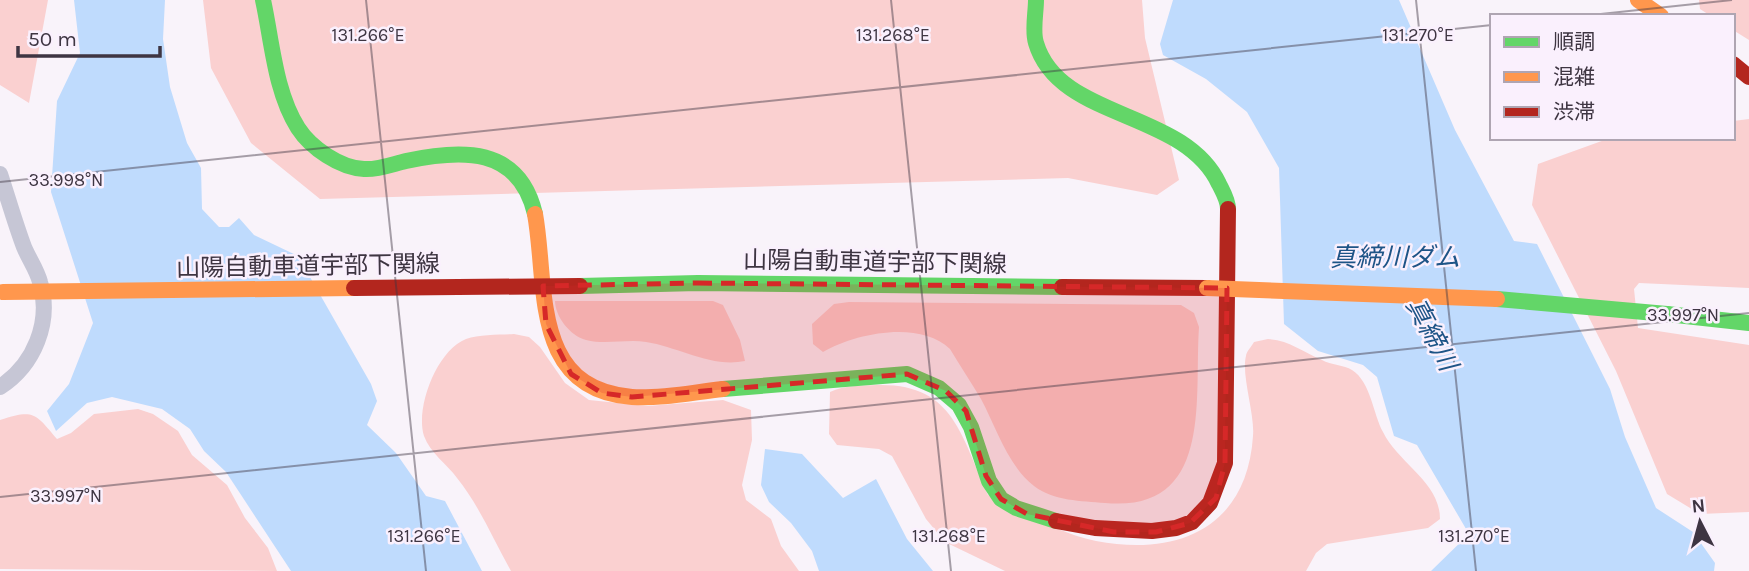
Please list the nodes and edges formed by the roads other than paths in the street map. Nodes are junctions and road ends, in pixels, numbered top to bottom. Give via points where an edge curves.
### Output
1 (263, 0) edge
2 (1035, 0) edge
3 (1637, 0) edge
4 (1658, 14) edge
5 (1735, 66) edge
6 (1749, 77) edge
7 (0, 174) edge
8 (1, 292) edge
9 (1749, 323) edge
10 (0, 387) edge

1 - 2 main road via 297,126 310,143 346,165 367,169 450,152 474,152 513,173 529,194 536,218 546,324 571,374 602,393 632,397 907,374 946,391 966,411 986,476 1001,499 1027,514 1114,532 1156,532 1190,523 1216,498 1225,463 1228,203 1207,159 1190,144 1080,95 1057,78 1037,47 1032,16
3 - 4 main road
5 - 6 main road
7 - 10 street via 44,302 38,342 30,358
8 - 9 main road, 山陽自動車道宇部下関線, bridge via 698,283 1207,288 1458,296

